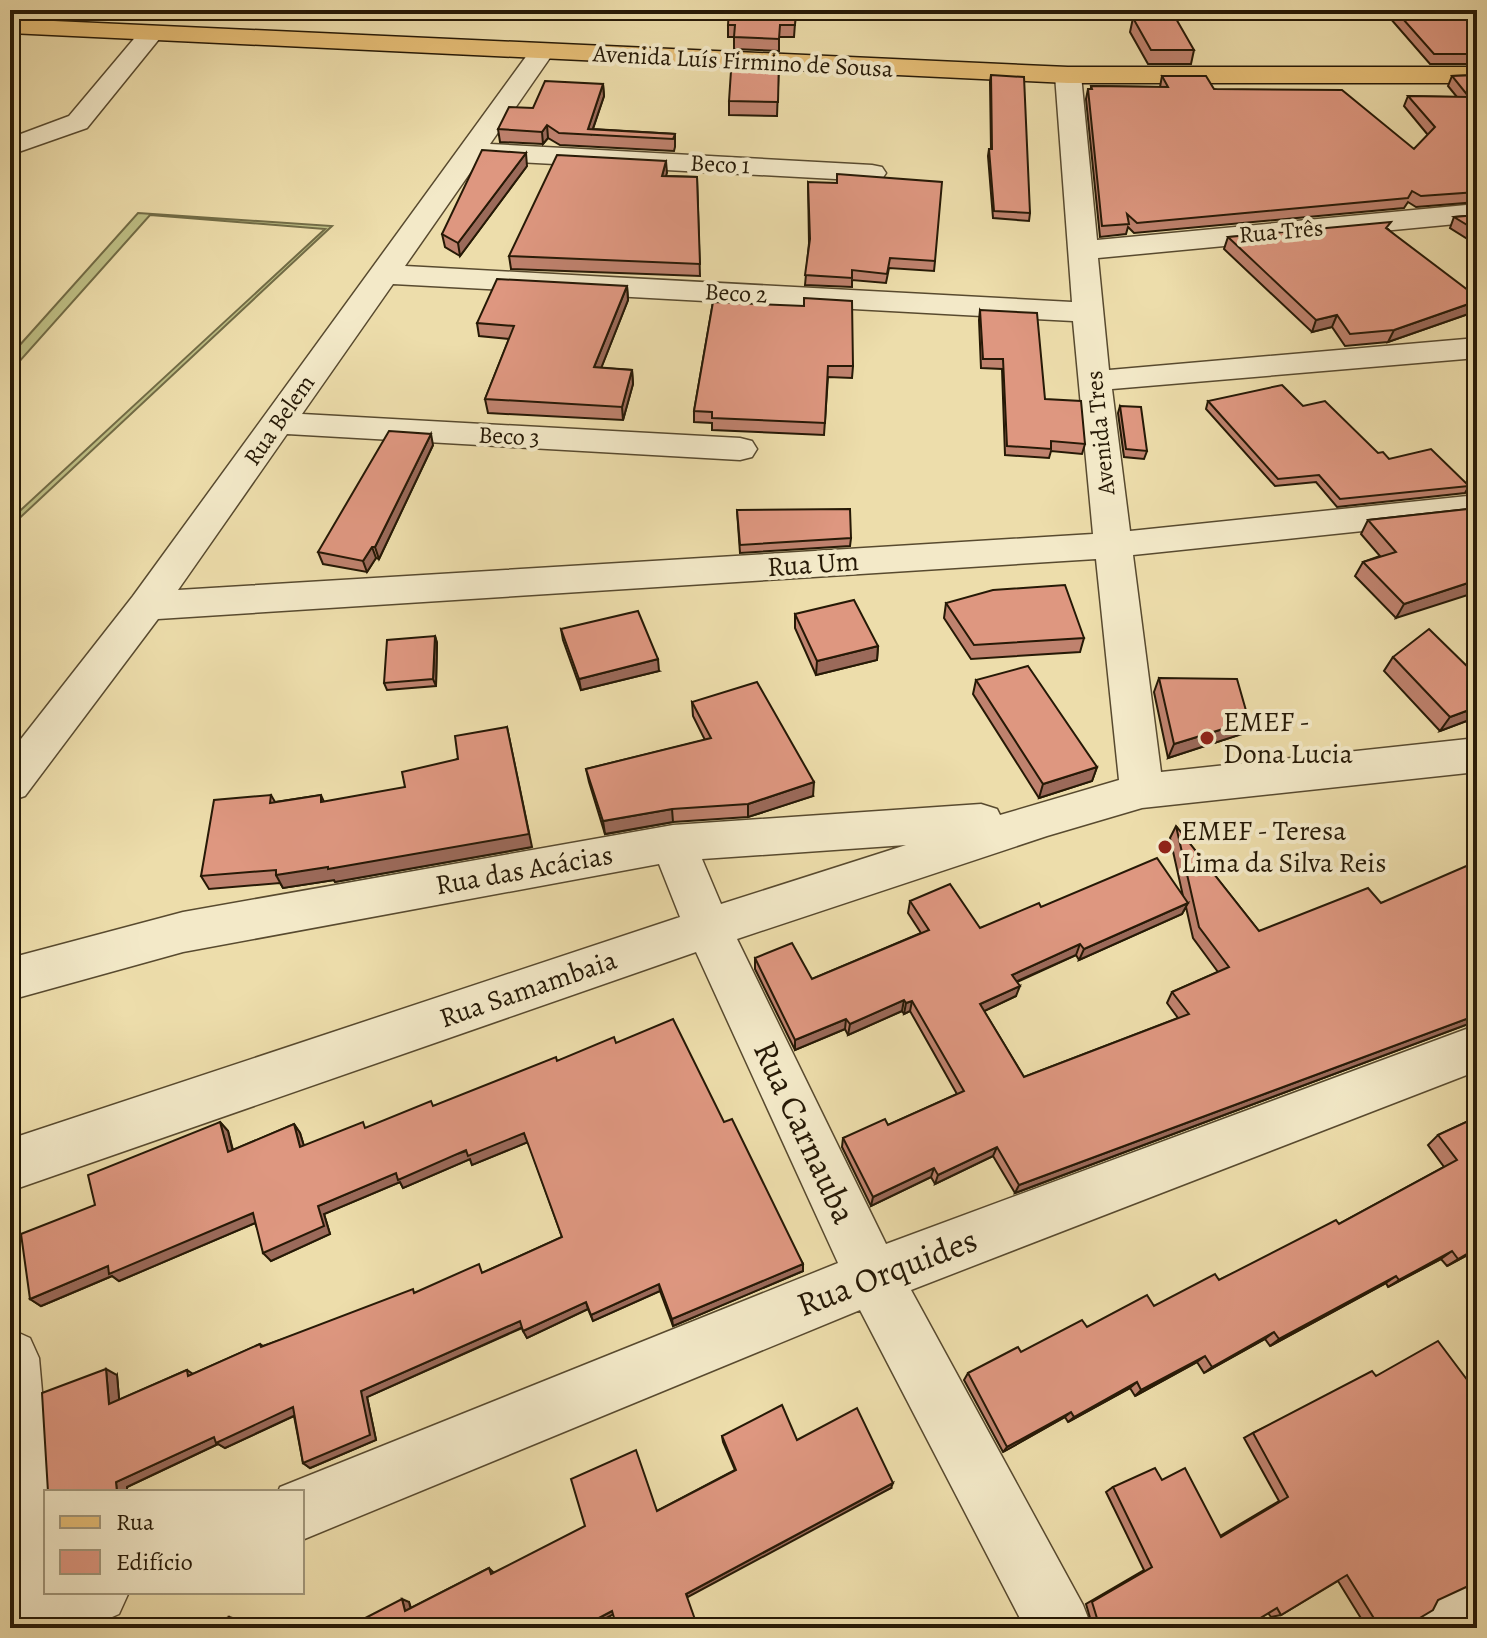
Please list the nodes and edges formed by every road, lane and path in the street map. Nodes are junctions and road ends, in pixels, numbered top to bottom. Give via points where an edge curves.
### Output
1 (10, 26) edge
2 (152, 33) junction
3 (542, 52) junction
4 (1068, 75) junction
5 (1477, 75) edge
6 (10, 147) edge
7 (471, 151) junction
8 (872, 173) edge
9 (1477, 213) edge
10 (1085, 250) junction
11 (383, 274) junction
12 (1088, 312) junction
13 (1477, 348) edge
14 (1094, 381) junction
15 (277, 423) junction
16 (740, 449) dead end
17 (1477, 507) edge
18 (1112, 545) junction
19 (147, 606) junction
20 (1477, 755) edge
21 (10, 784) edge
22 (1142, 791) junction
23 (1047, 818) junction
24 (673, 843) junction
25 (708, 928) junction
26 (10, 979) edge
27 (1477, 1048) edge
28 (10, 1165) edge
29 (873, 1277) junction
30 (10, 1358) edge
31 (304, 1508) edge
32 (93, 1594) edge
33 (1477, 1614) edge
34 (31, 1623) edge
35 (1060, 1628) edge
36 (1449, 1628) edge

1 - 2 main road, Avenida Luís Firmino de Sousa
2 - 3 main road, Avenida Luís Firmino de Sousa
2 - 6 street via 78,122
3 - 4 main road, Avenida Luís Firmino de Sousa
3 - 7 street, Rua Belem
4 - 5 main road, Avenida Luís Firmino de Sousa
4 - 10 street, Avenida Tres
7 - 8 street, Beco 1
7 - 11 street, Rua Belem
9 - 10 street, Rua Três
10 - 12 street, Avenida Tres
11 - 12 street, Beco 2
11 - 15 street, Rua Belem
12 - 14 street, Avenida Tres
13 - 14 street
14 - 18 street, Avenida Tres
15 - 16 street, Beco 3
15 - 19 street, Rua Belem
17 - 18 street, Rua Um
18 - 19 street, Rua Um
18 - 22 street, Avenida Tres
19 - 21 street, Rua Belem
20 - 22 street
22 - 23 street
23 - 24 street, Rua das Acácias
23 - 25 street, Rua Samambaia
24 - 25 street, Rua Carnauba
24 - 26 street, Rua das Acácias via 183,932
25 - 28 street, Rua Samambaia
25 - 29 street, Rua Carnauba
27 - 29 street, Rua Orquides
29 - 31 street, Rua Orquides
29 - 35 street, Rua Carnauba
30 - 34 street
32 - 34 street
33 - 36 street

